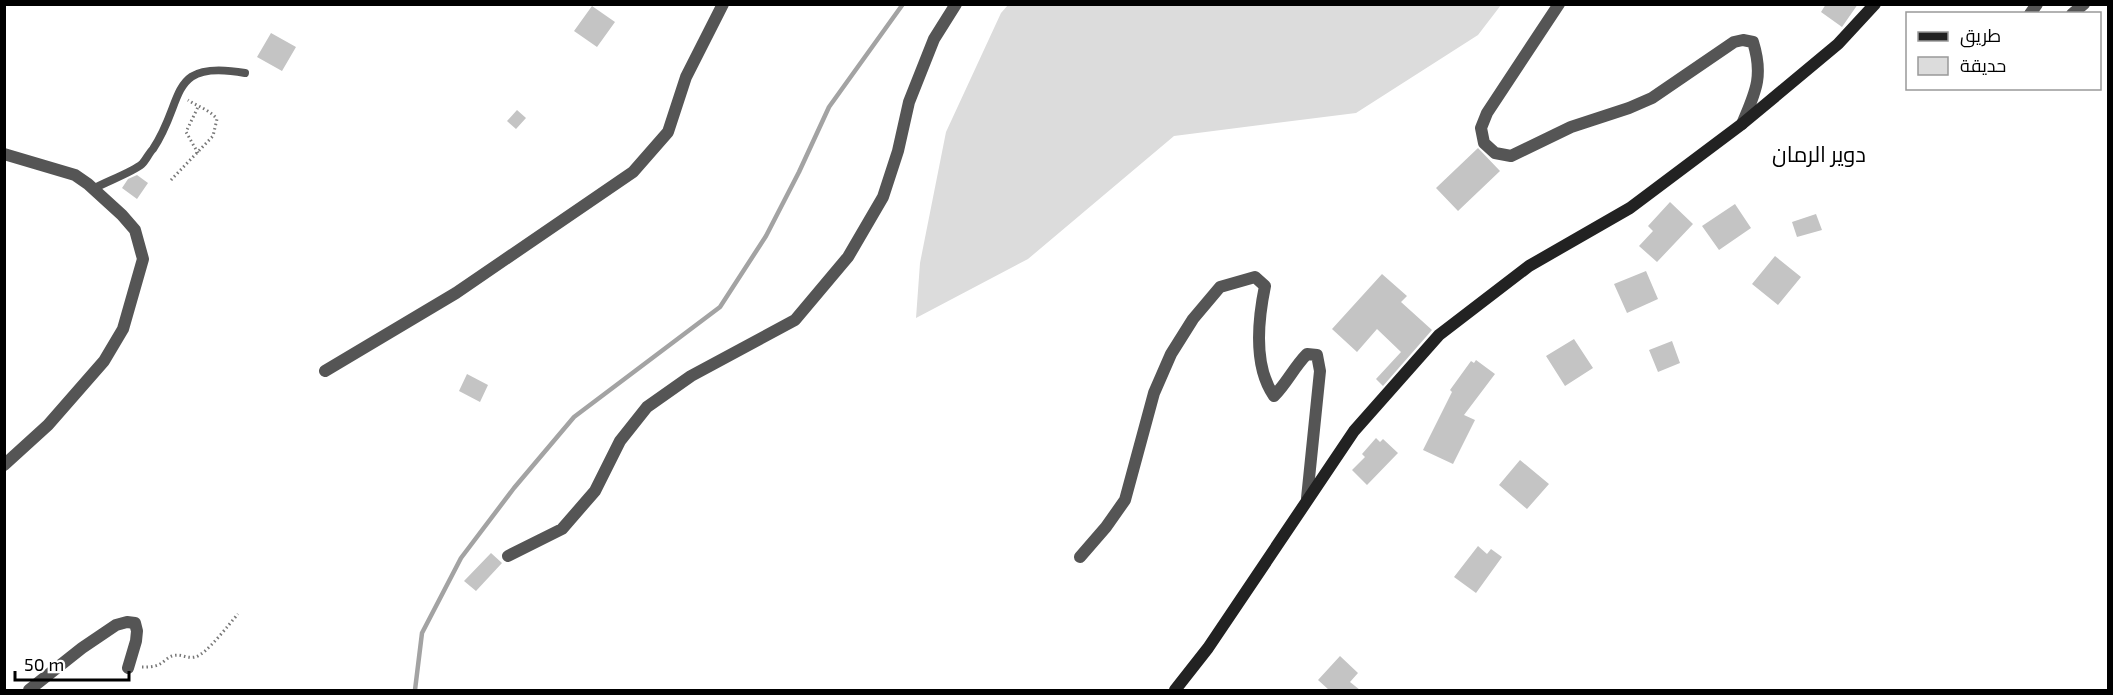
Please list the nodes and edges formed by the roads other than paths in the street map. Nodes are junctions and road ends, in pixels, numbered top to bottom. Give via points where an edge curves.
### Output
1 (723, 4) edge
2 (956, 4) edge
3 (1559, 4) edge
4 (1875, 4) edge
5 (245, 73) dead end
6 (1742, 124) junction
7 (4, 154) edge
8 (93, 189) junction
9 (325, 371) dead end
10 (4, 465) edge
11 (1307, 498) junction
12 (508, 556) dead end
13 (1080, 557) dead end
14 (128, 668) road end
15 (29, 690) edge
16 (1175, 690) edge

1 - 9 street via 686,77 668,132 633,172 456,293
2 - 12 street via 934,39 909,102 883,197 848,257 795,320 691,376 647,407 620,441 595,491 562,529
3 - 6 street via 1487,113 1481,128 1484,143 1496,153 1511,156 1571,127 1652,98 1734,42 1743,40 1753,42 1758,86
4 - 6 street via 1838,44
5 - 8 lane via 207,70 194,74 185,82 160,137 142,164
6 - 11 street via 1630,208 1529,266 1439,335 1354,431
7 - 8 street via 75,175
8 - 10 street via 122,215 140,242 143,260 123,329 104,362 48,425
11 - 13 street via 1320,371 1317,355 1307,354 1274,396 1268,387 1259,346 1265,286 1255,277 1220,287 1171,354 1154,393 1125,500
11 - 16 street via 1208,648
14 - 15 street via 137,631 135,622 127,621 82,648

